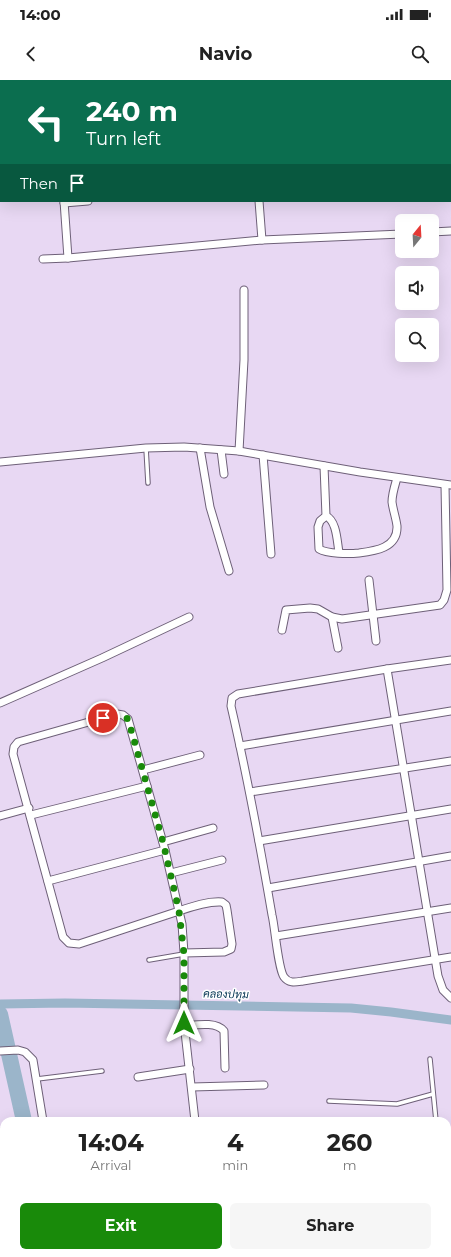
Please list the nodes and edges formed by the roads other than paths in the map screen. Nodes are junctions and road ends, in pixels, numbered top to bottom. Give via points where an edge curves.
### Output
1 (64, 202) edge
2 (259, 202) edge
3 (451, 231) edge
4 (439, 232) edge
5 (395, 234) edge
6 (262, 240) junction
7 (68, 258) junction
8 (43, 259) dead end
9 (244, 290) dead end
10 (146, 448) junction
11 (200, 448) junction
12 (221, 450) junction
13 (239, 451) junction
14 (263, 455) junction
15 (0, 462) edge
16 (324, 466) junction
17 (224, 474) dead end
18 (397, 478) junction
19 (148, 483) dead end
20 (448, 485) edge
21 (326, 516) junction
22 (339, 552) junction
23 (270, 554) dead end
24 (229, 571) dead end
25 (369, 580) dead end
26 (374, 615) junction
27 (188, 617) dead end
28 (332, 617) junction
29 (282, 630) dead end
30 (376, 641) dead end
31 (338, 648) dead end
32 (451, 660) edge
33 (387, 669) junction
34 (0, 703) edge
35 (451, 711) edge
36 (395, 720) junction
37 (240, 746) junction
38 (200, 755) dead end
39 (451, 761) edge
40 (403, 768) junction
41 (143, 770) junction
42 (147, 786) junction
43 (250, 792) junction
44 (451, 809) edge
45 (30, 812) junction
46 (0, 816) edge
47 (411, 816) junction
48 (213, 828) dead end
49 (259, 841) junction
50 (163, 842) junction
51 (165, 850) junction
52 (451, 856) edge
53 (222, 860) dead end
54 (419, 862) junction
55 (171, 873) junction
56 (48, 881) junction
57 (268, 888) junction
58 (451, 908) edge
59 (179, 911) junction
60 (427, 912) junction
61 (276, 936) junction
62 (184, 954) junction
63 (451, 957) edge
64 (149, 960) dead end
65 (435, 960) junction
66 (451, 998) edge
67 (184, 1024) junction
68 (0, 1051) edge
69 (430, 1059) dead end
70 (225, 1068) dead end
71 (190, 1069) junction
72 (102, 1071) dead end
73 (138, 1076) dead end
74 (37, 1079) junction
75 (264, 1085) dead end
76 (192, 1087) junction
77 (433, 1094) junction
78 (329, 1101) dead end
79 (42, 1117) edge
80 (195, 1117) edge
81 (436, 1117) edge

1 - 7 street
2 - 6 street
3 - 4 street
5 - 6 street
6 - 7 street
7 - 8 street
9 - 13 street via 244,360
10 - 11 street
10 - 15 street
10 - 19 lane
11 - 12 street
11 - 24 street via 210,507
12 - 13 street
12 - 17 street
13 - 14 street
14 - 16 street
14 - 23 street
16 - 18 street
16 - 21 street
18 - 20 street
18 - 22 street via 392,499 397,528 395,537 379,550
20 - 26 street via 447,590 444,600 440,605
21 - 22 street via 333,523
21 - 22 street via 318,527 319,549 325,552
25 - 26 street
26 - 28 street via 342,619
26 - 30 street
27 - 34 street
28 - 29 street via 318,609 286,610
28 - 31 street
32 - 33 street
33 - 36 street
33 - 37 street via 238,694 232,698 231,706
35 - 36 street
36 - 37 street
36 - 40 street
37 - 43 street
38 - 41 street
39 - 40 street
40 - 43 street
40 - 47 street
41 - 42 street
41 - 45 street via 128,719 117,714 18,742 13,754
42 - 45 street
42 - 50 street
43 - 49 street
44 - 47 street
45 - 46 street
45 - 56 street
47 - 49 street
47 - 54 street
48 - 50 street
49 - 57 street
50 - 51 street
51 - 55 street
51 - 56 street
52 - 54 street
53 - 55 street
54 - 57 street
54 - 60 street
55 - 59 street
56 - 59 street via 63,937 69,943 78,944
57 - 61 street
58 - 60 street
59 - 62 street
59 - 62 street via 210,902 222,902 226,905 232,944 231,949 224,952
60 - 61 street
60 - 65 street
61 - 65 street via 280,970 284,978 291,982
62 - 64 lane
62 - 67 street
63 - 65 street
65 - 66 street via 443,990
67 - 70 street via 215,1025 222,1028
67 - 71 street
68 - 74 street via 25,1052 33,1060
69 - 77 lane
71 - 73 street
71 - 76 street
72 - 74 lane
74 - 79 street
75 - 76 street
76 - 80 street
77 - 78 lane via 398,1104
77 - 81 lane

